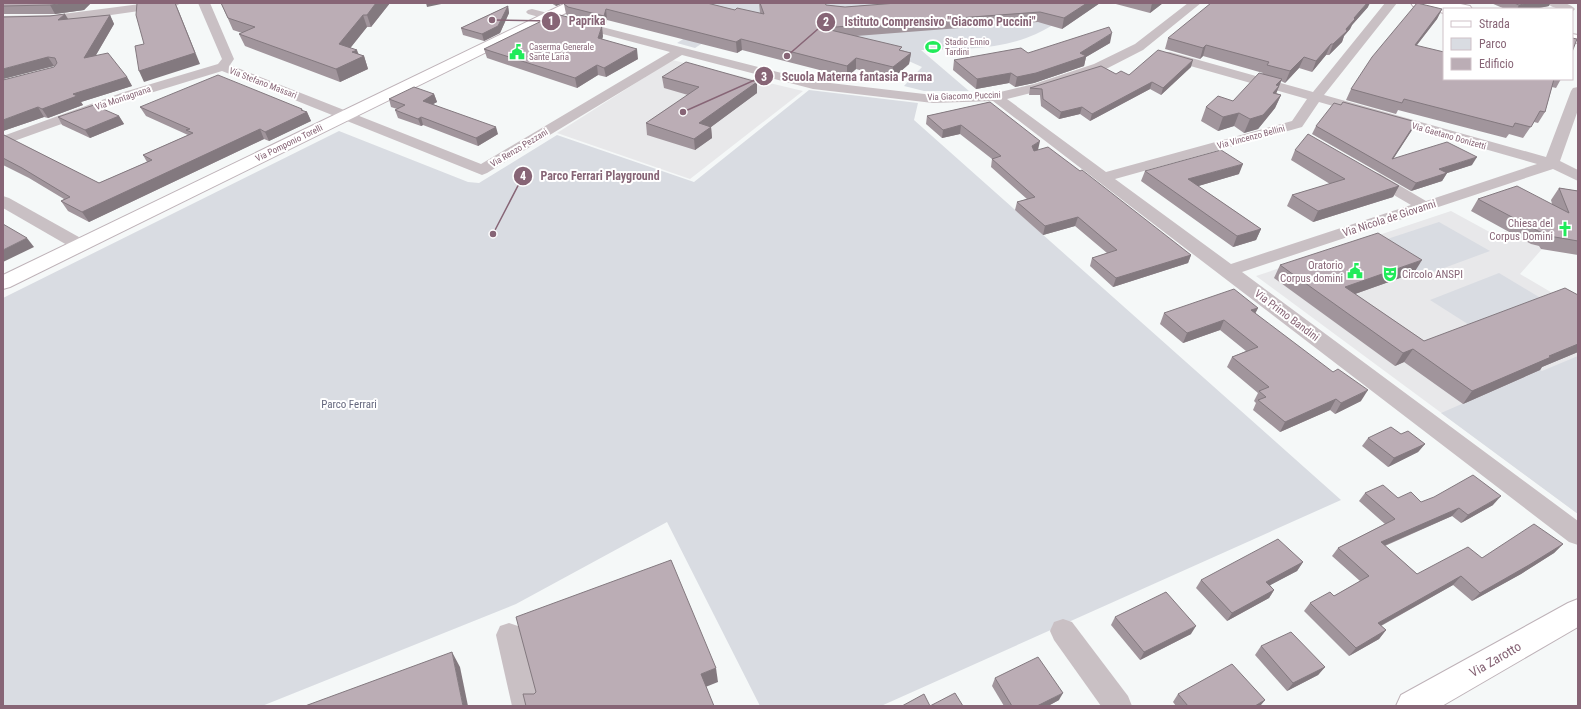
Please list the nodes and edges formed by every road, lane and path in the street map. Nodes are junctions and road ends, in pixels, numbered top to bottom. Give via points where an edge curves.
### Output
1 (174, 3) edge
2 (204, 3) edge
3 (576, 3) edge
4 (1195, 3) edge
5 (1391, 3) edge
6 (1417, 3) edge
7 (1439, 3) edge
8 (1553, 3) edge
9 (1462, 8) edge
10 (1566, 8) edge
11 (1443, 9) edge
12 (528, 12) edge
13 (557, 12) junction
14 (3, 20) edge
15 (1139, 47) junction
16 (681, 50) junction
17 (223, 67) junction
18 (1578, 94) edge
19 (996, 97) junction
20 (1315, 98) junction
21 (346, 115) junction
22 (1288, 128) junction
23 (1301, 135) dead end
24 (3, 141) edge
25 (1551, 165) junction
26 (1363, 171) edge
27 (1578, 176) edge
28 (1104, 177) junction
29 (3, 201) edge
30 (1424, 206) junction
31 (80, 246) junction
32 (1228, 271) junction
33 (3, 283) edge
34 (1578, 534) edge
35 (1578, 612) edge
36 (1062, 631) dead end
37 (509, 634) dead end
38 (526, 706) edge
39 (1118, 706) edge
40 (1412, 706) edge

1 - 14 street via 55,19
2 - 17 street, Via Stefano Massari via 228,59
3 - 13 main road, Via Pomponio Torelli
4 - 15 street, Via Giacomo Puccini
5 - 20 street, Via Vincenzo Bellini
6 - 11 main road
7 - 9 main road
8 - 10 street
12 - 13 main road, Via Pomponio Torelli
12 - 21 main road, Via Pomponio Torelli
13 - 16 street, Via Giacomo Puccini
15 - 19 street, Via Giacomo Puccini via 1099,67 1038,87
15 - 20 street, Via Gaetano Donizetti
16 - 19 street, Via Giacomo Puccini via 813,84 933,99
16 - 21 street, Via Renzo Pezzani via 482,170
17 - 21 street, Via Stefano Massari
17 - 24 street, Via Montagnana via 123,97
18 - 25 street
19 - 28 street, Via Primo Bandini
20 - 22 street, Via Vincenzo Bellini via 1297,124
20 - 25 street, Via Gaetano Donizetti
21 - 31 main road, Via Pomponio Torelli
22 - 23 street
22 - 28 street, Via Vincenzo Bellini
25 - 27 street, Via Gaetano Donizetti
25 - 30 street, Via Nicola de Giovanni
26 - 30 street
28 - 32 street, Via Primo Bandini
29 - 31 street
30 - 32 street, Via Nicola de Giovanni
31 - 33 main road, Via Pomponio Torelli
32 - 34 street, Via Primo Bandini
35 - 40 main road, Via Zarotto
36 - 39 street
37 - 38 street

